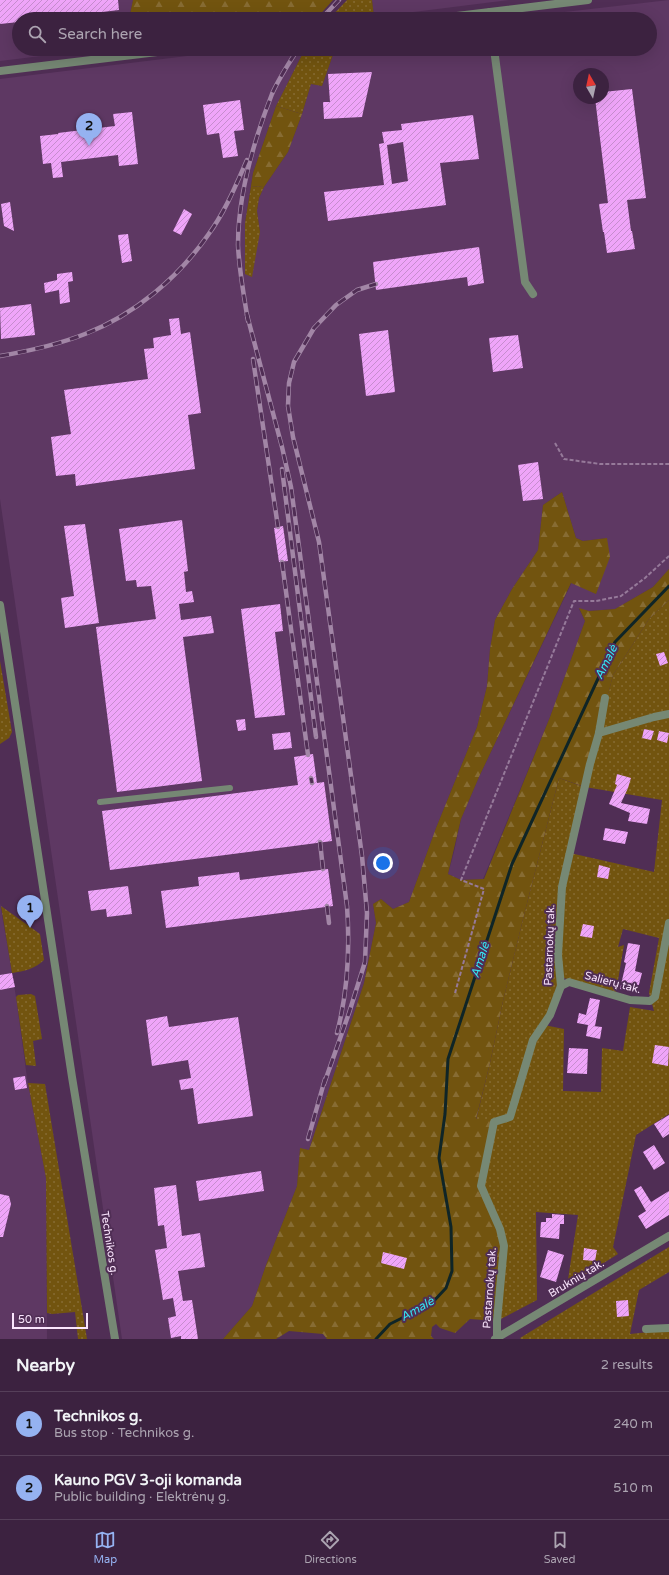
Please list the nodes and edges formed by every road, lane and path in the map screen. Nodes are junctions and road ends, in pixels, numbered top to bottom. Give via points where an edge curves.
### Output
1 (588, 0) edge
2 (514, 12) edge
3 (124, 56) edge
4 (495, 56) edge
5 (0, 71) edge
6 (533, 294) dead end
7 (555, 443) dead end
8 (669, 464) edge
9 (669, 556) edge
10 (0, 605) edge
11 (605, 698) dead end
12 (669, 714) edge
13 (599, 733) junction
14 (230, 788) dead end
15 (100, 802) dead end
16 (669, 923) edge
17 (561, 986) junction
18 (455, 993) dead end
19 (669, 1236) edge
20 (669, 1328) edge
21 (646, 1329) dead end
22 (496, 1338) edge
23 (115, 1339) edge

1 - 2 street
3 - 5 street
4 - 6 street via 525,282
7 - 8 path via 564,459 600,464
9 - 18 path via 646,578 621,596 596,601 574,601 461,880 484,889
10 - 23 street, Technikos g.
11 - 13 street, Pastarnokų tak.
12 - 13 street
13 - 17 street, Pastarnokų tak. via 562,887 558,955
14 - 15 lane
16 - 17 street, Salierų tak. via 656,997 650,1001 630,1000 569,982
17 - 22 street, Pastarnokų tak. via 550,1015 533,1040 510,1117 494,1122 481,1186 500,1229 504,1246
19 - 22 street, Bruknių tak.
20 - 21 street

